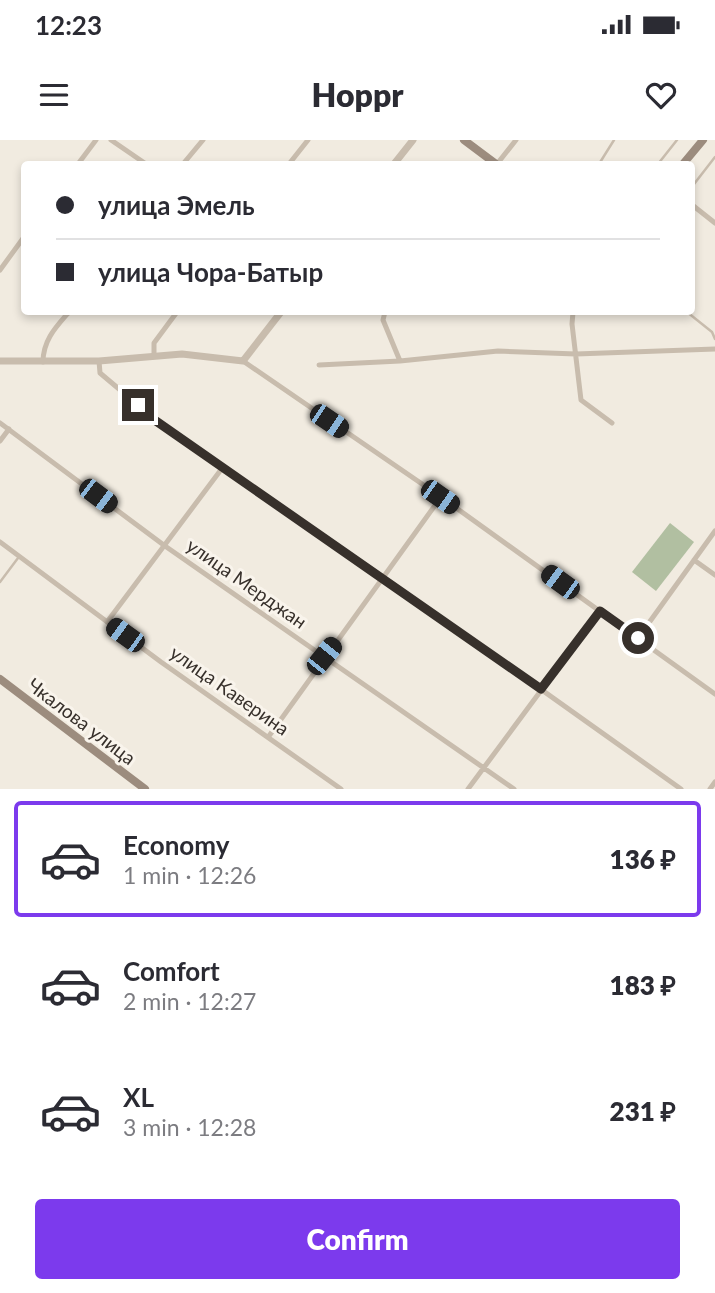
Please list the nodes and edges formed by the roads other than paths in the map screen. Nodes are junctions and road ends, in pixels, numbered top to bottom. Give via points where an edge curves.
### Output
1 (96, 140) edge
2 (111, 140) edge
3 (202, 140) edge
4 (308, 140) edge
5 (413, 140) edge
6 (464, 140) edge
7 (516, 140) edge
8 (614, 140) edge
9 (677, 140) edge
10 (697, 142) edge
11 (715, 157) edge
12 (80, 161) edge
13 (142, 161) edge
14 (185, 161) edge
15 (291, 161) edge
16 (396, 161) edge
17 (492, 161) edge
18 (498, 161) edge
19 (601, 161) edge
20 (661, 161) edge
21 (685, 161) edge
22 (695, 182) edge
23 (695, 207) edge
24 (715, 223) edge
25 (21, 241) edge
26 (0, 270) edge
27 (67, 315) edge
28 (175, 315) edge
29 (279, 315) edge
30 (384, 315) edge
31 (573, 315) edge
32 (691, 315) edge
33 (715, 339) edge
34 (715, 349) edge
35 (576, 354) junction
36 (154, 355) junction
37 (0, 361) edge
38 (99, 361) junction
39 (243, 361) junction
40 (400, 361) junction
41 (43, 362) junction
42 (319, 365) dead end
43 (0, 423) edge
44 (612, 423) dead end
45 (9, 429) junction
46 (0, 441) edge
47 (223, 467) junction
48 (440, 497) junction
49 (715, 531) edge
50 (0, 542) edge
51 (164, 546) junction
52 (20, 555) junction
53 (694, 560) junction
54 (715, 575) edge
55 (383, 577) junction
56 (0, 583) edge
57 (600, 611) junction
58 (107, 622) junction
59 (638, 638) junction
60 (324, 656) junction
61 (0, 679) edge
62 (541, 689) junction
63 (715, 694) edge
64 (269, 736) junction
65 (483, 767) junction
66 (715, 782) edge
67 (145, 789) edge
68 (341, 789) edge
69 (468, 789) edge
70 (514, 789) edge
71 (681, 789) edge
72 (710, 789) edge

1 - 12 street
2 - 13 street
3 - 14 street
4 - 15 street
5 - 16 street
6 - 17 main road
7 - 18 street
8 - 19 lane
9 - 20 lane
10 - 21 main road
11 - 22 lane
23 - 24 street
25 - 26 street
27 - 41 street via 43,349
28 - 36 street via 154,343
29 - 39 street
30 - 40 street
31 - 35 street
32 - 33 lane
34 - 35 street
35 - 40 street via 498,351
35 - 44 street via 581,400
36 - 38 street
36 - 39 street
37 - 41 street
38 - 41 street
38 - 47 street via 100,373 156,421
39 - 48 street
40 - 42 street
43 - 45 street, улица Мерджан
45 - 46 street
45 - 51 street, улица Мерджан
47 - 51 street
47 - 55 street
48 - 55 street
48 - 57 street
49 - 53 street
50 - 52 street, улица Каверина
51 - 58 street
51 - 60 street, улица Мерджан
52 - 56 lane
52 - 58 street, улица Каверина
53 - 54 street
53 - 59 street
55 - 60 street
55 - 62 street
57 - 59 street
57 - 62 street
58 - 64 street, улица Каверина
59 - 63 street
60 - 64 street
60 - 65 street, улица Мерджан
61 - 67 main road, Чкалова улица
62 - 65 street
62 - 71 street
64 - 68 street, улица Каверина
65 - 69 street
65 - 70 street, улица Мерджан
66 - 72 street

